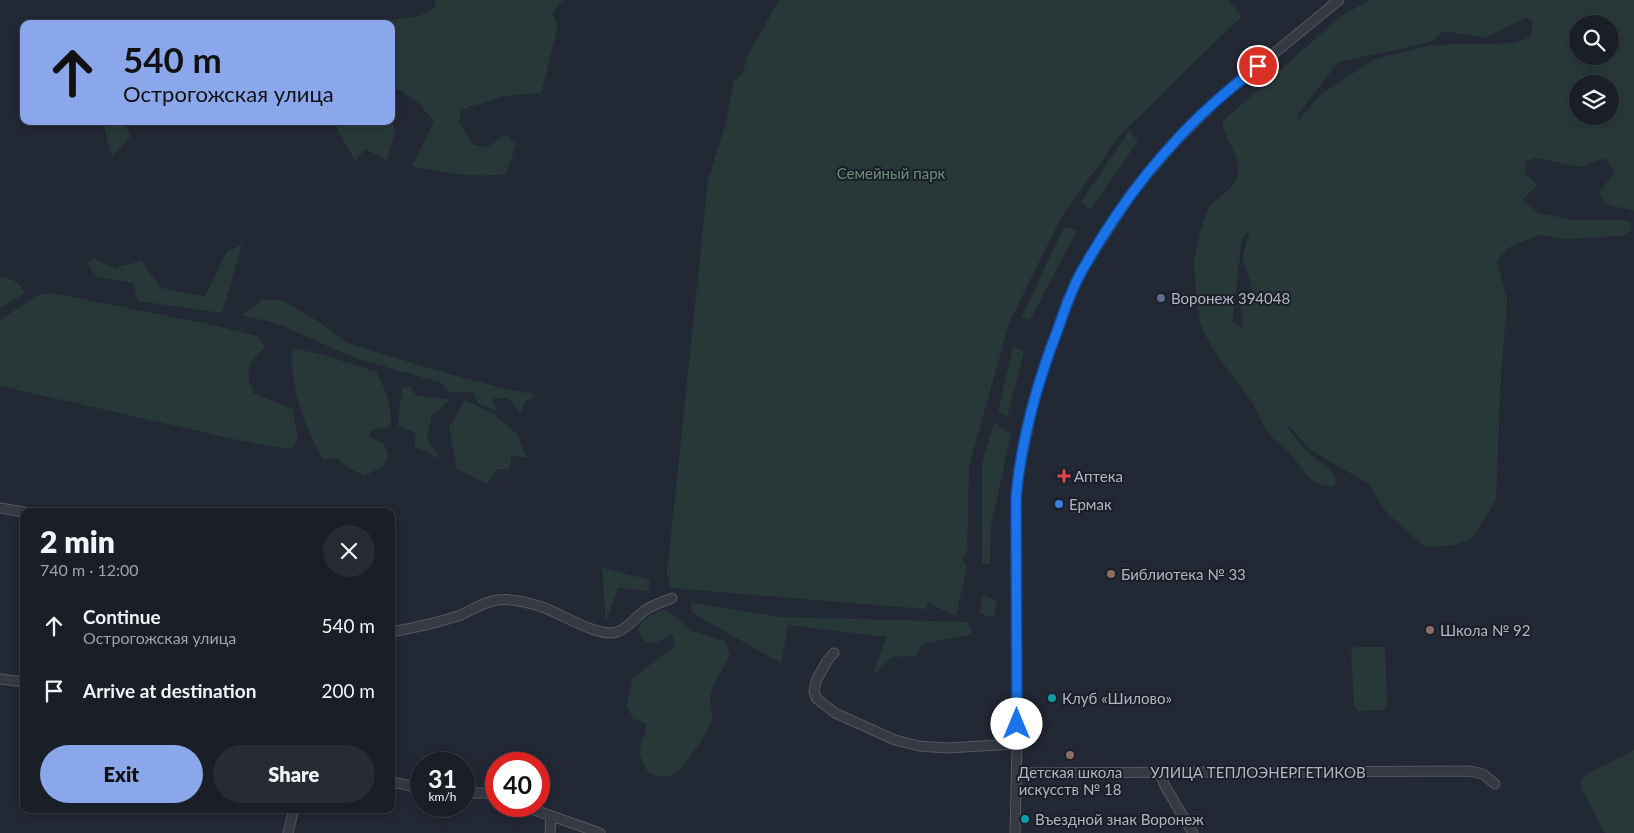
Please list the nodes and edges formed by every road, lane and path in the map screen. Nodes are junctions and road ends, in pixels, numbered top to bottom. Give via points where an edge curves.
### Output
1 (1339, 0) edge
2 (0, 508) edge
3 (20, 511) edge
4 (672, 598) dead end
5 (395, 631) edge
6 (834, 653) dead end
7 (0, 680) edge
8 (20, 682) edge
9 (1017, 744) junction
10 (1159, 772) junction
11 (1017, 773) junction
12 (395, 783) edge
13 (1495, 784) dead end
14 (410, 786) edge
15 (293, 813) edge
16 (550, 816) edge
17 (550, 817) edge
18 (288, 833) edge
19 (550, 833) edge
20 (600, 833) edge
21 (1015, 833) edge
22 (1193, 833) edge

1 - 9 street via 1217,100 1172,145 1121,208 1082,270 1068,300 1034,400 1019,469 1016,498
2 - 3 street
4 - 5 street via 646,610 616,632 603,632 568,620 544,607 518,600 496,600 460,615
6 - 9 street via 816,681 814,691 816,698 835,713 894,740 919,746 946,748
7 - 8 street
9 - 11 street
10 - 11 street, УЛИЦА ТЕПЛОЭНЕРГЕТИКОВ
10 - 13 street, УЛИЦА ТЕПЛОЭНЕРГЕТИКОВ via 1470,771 1482,774
10 - 22 street
11 - 21 street
12 - 14 street
15 - 18 street
16 - 20 street
17 - 19 street

